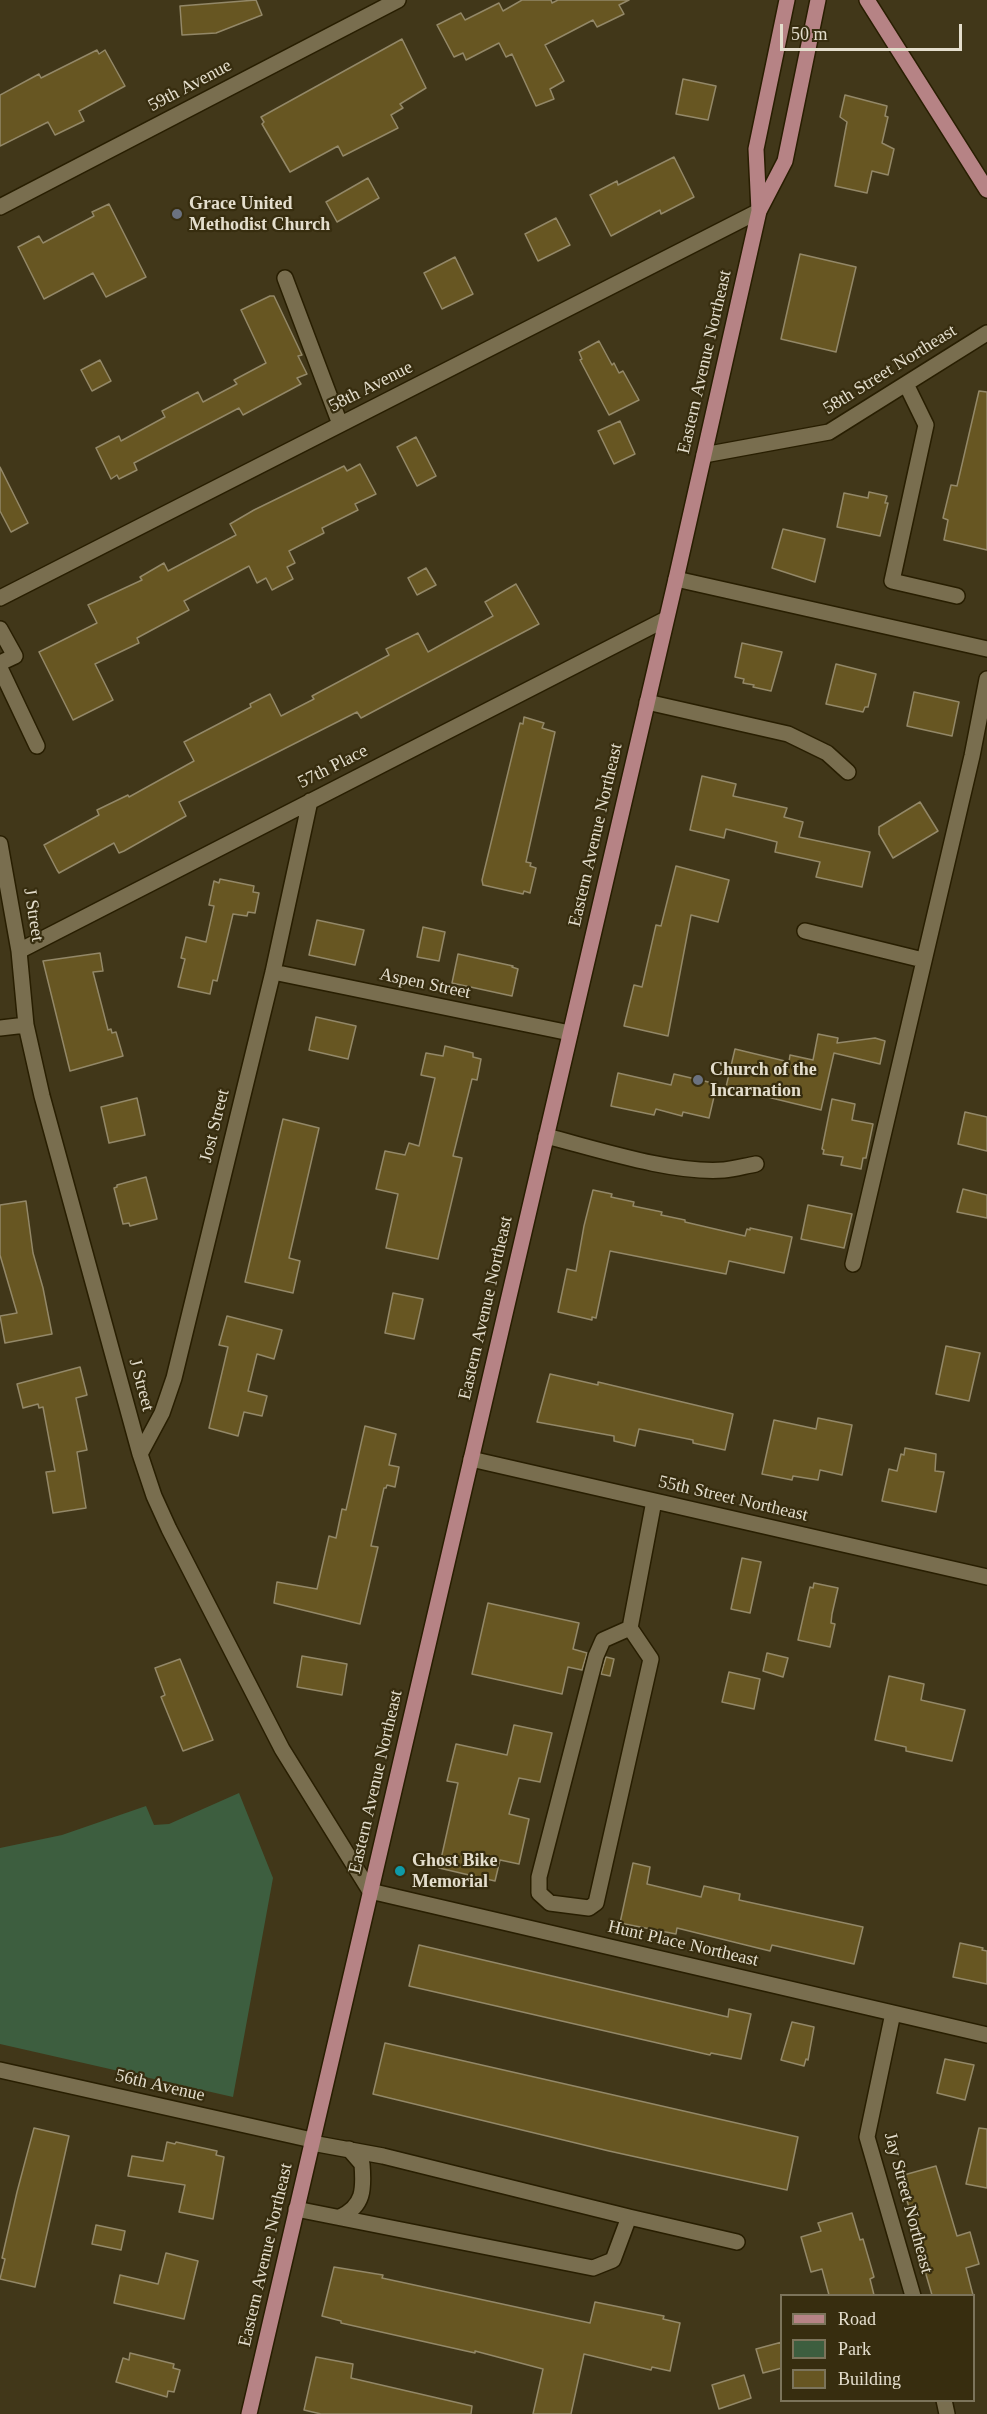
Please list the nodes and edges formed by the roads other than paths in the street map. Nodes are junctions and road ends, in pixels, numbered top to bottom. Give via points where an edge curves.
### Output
1 (398, 0) edge
2 (787, 0) edge
3 (818, 0) edge
4 (867, 0) edge
5 (987, 190) edge
6 (0, 207) edge
7 (759, 211) junction
8 (285, 279) dead end
9 (987, 333) edge
10 (906, 384) junction
11 (340, 424) junction
12 (704, 455) junction
13 (676, 579) junction
14 (957, 596) dead end
15 (0, 598) edge
16 (666, 618) junction
17 (0, 629) edge
18 (987, 649) edge
19 (0, 663) edge
20 (0, 668) edge
21 (987, 679) edge
22 (647, 702) junction
23 (37, 746) dead end
24 (848, 772) dead end
25 (310, 801) junction
26 (0, 844) edge
27 (805, 931) dead end
28 (19, 951) junction
29 (923, 960) junction
30 (273, 972) junction
31 (26, 1025) junction
32 (0, 1028) edge
33 (570, 1033) junction
34 (546, 1136) junction
35 (756, 1164) dead end
36 (853, 1264) dead end
37 (140, 1454) junction
38 (471, 1459) junction
39 (654, 1501) junction
40 (987, 1577) edge
41 (630, 1628) junction
42 (370, 1891) junction
43 (893, 2013) junction
44 (987, 2035) edge
45 (0, 2070) edge
46 (312, 2141) junction
47 (349, 2149) junction
48 (296, 2209) junction
49 (340, 2217) junction
50 (629, 2217) junction
51 (737, 2242) dead end
52 (913, 2294) edge
53 (249, 2414) edge

1 - 6 street, 59th Avenue
2 - 7 main road, Eastern Avenue Northeast via 756,150
3 - 7 main road, Eastern Avenue Northeast via 785,160
4 - 5 main road
7 - 11 street, 58th Avenue
7 - 12 main road, Eastern Avenue Northeast
8 - 11 street
9 - 10 street, 58th Street Northeast
10 - 12 street, 58th Street Northeast via 829,432
10 - 14 street via 926,425 892,581
11 - 15 street, 58th Avenue
12 - 13 main road, Eastern Avenue Northeast
13 - 16 main road, Eastern Avenue Northeast
13 - 18 street
16 - 22 main road, Eastern Avenue Northeast
16 - 25 street, 57th Place
17 - 19 street via 15,656
20 - 23 street
21 - 29 street
22 - 24 street via 788,734 827,753
22 - 33 main road, Eastern Avenue Northeast
25 - 28 street, 57th Place
25 - 30 street, Jost Street
26 - 28 street, J Street
27 - 29 street
28 - 31 street, J Street
29 - 36 street
30 - 33 street, Aspen Street
30 - 37 street, Jost Street via 174,1378 162,1413
31 - 32 street
31 - 37 street, J Street
33 - 34 main road, Eastern Avenue Northeast
34 - 35 street via 691,1169 724,1170
34 - 38 main road, Eastern Avenue Northeast
37 - 42 street, J Street via 169,1529 282,1749
38 - 39 street, 55th Street Northeast
38 - 42 main road, Eastern Avenue Northeast
39 - 40 street, 55th Street Northeast
39 - 41 street
41 - 41 street via 603,1640 596,1656 539,1877 539,1893 550,1903 589,1908 596,1904 651,1659
42 - 43 street, Hunt Place Northeast
42 - 46 main road, Eastern Avenue Northeast
43 - 44 street, Hunt Place Northeast
43 - 52 street, Jay Street Northeast via 867,2137
45 - 46 street, 56th Avenue
46 - 47 street, 56th Avenue
46 - 48 main road, Eastern Avenue Northeast
47 - 49 street via 362,2164 361,2193 355,2209
47 - 50 street, 56th Avenue
48 - 49 street
48 - 53 main road, Eastern Avenue Northeast
49 - 50 street via 593,2268 613,2260
50 - 51 street, 56th Avenue

